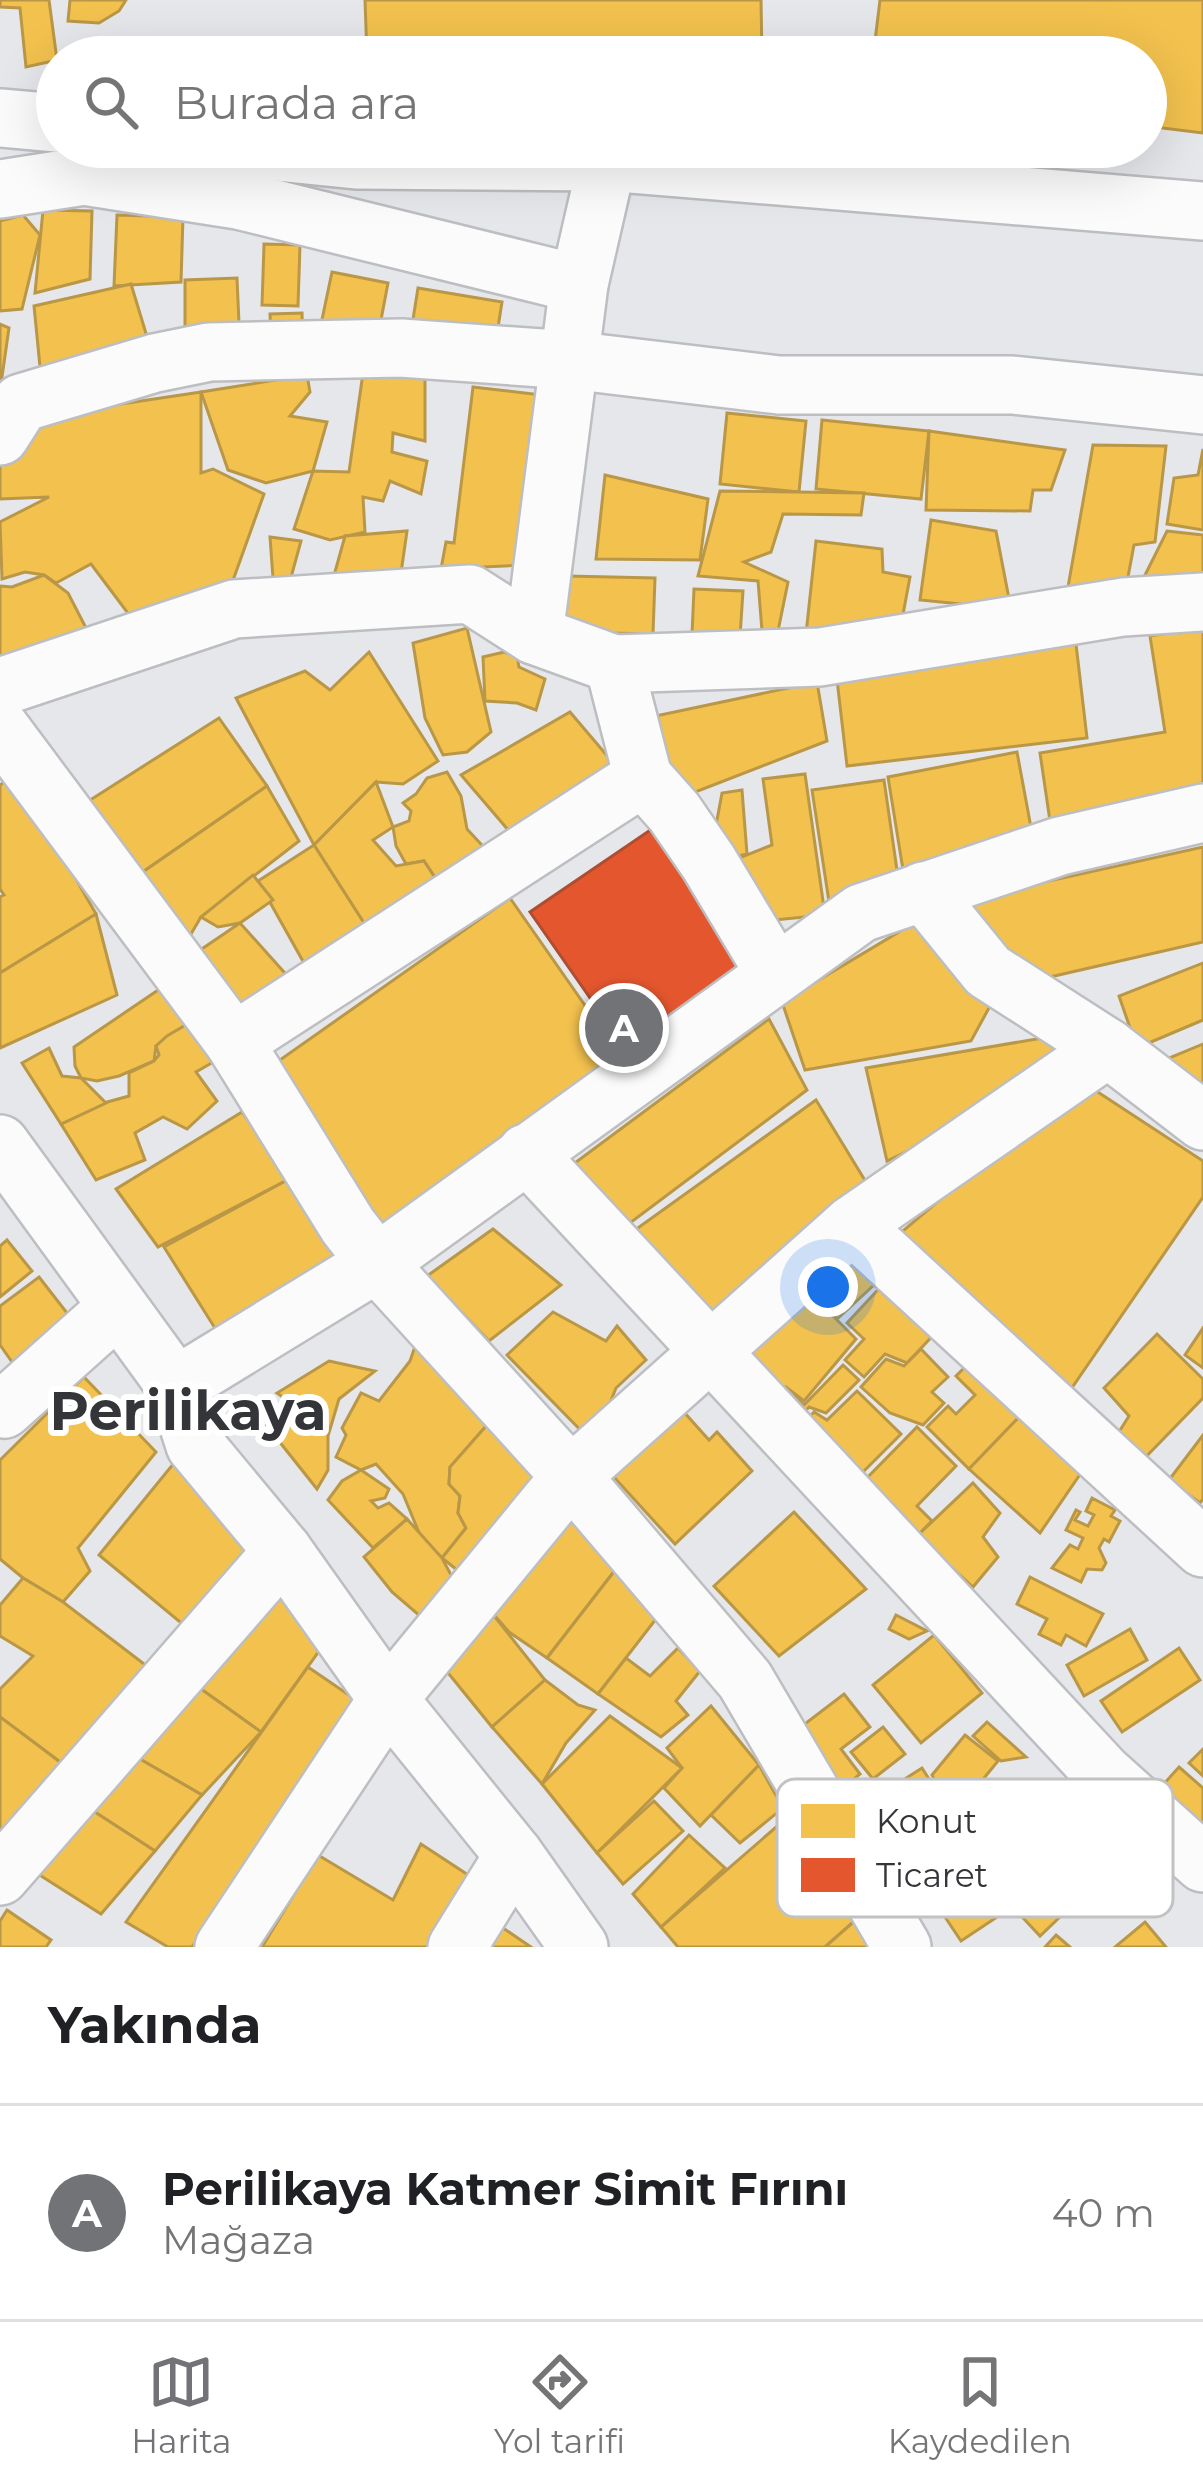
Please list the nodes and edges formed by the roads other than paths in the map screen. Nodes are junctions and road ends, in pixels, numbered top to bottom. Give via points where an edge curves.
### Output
1 (0, 118) edge
2 (36, 121) edge
3 (606, 168) edge
4 (680, 168) edge
5 (0, 188) edge
6 (1203, 211) edge
7 (579, 284) junction
8 (570, 361) junction
9 (1203, 405) edge
10 (0, 436) edge
11 (1203, 602) edge
12 (534, 635) junction
13 (614, 664) junction
14 (0, 687) edge
15 (0, 728) edge
16 (644, 777) junction
17 (1203, 813) edge
18 (923, 892) junction
19 (775, 973) junction
20 (234, 1042) junction
21 (1108, 1048) junction
22 (1203, 1121) edge
23 (0, 1144) edge
24 (526, 1153) junction
25 (852, 1225) junction
26 (377, 1263) junction
27 (118, 1307) junction
28 (709, 1351) junction
29 (176, 1386) junction
30 (2, 1411) edge
31 (571, 1476) junction
32 (1203, 1548) edge
33 (283, 1551) junction
34 (388, 1699) junction
35 (803, 1779) edge
36 (1110, 1779) edge
37 (1173, 1836) edge
38 (514, 1855) junction
39 (1203, 1863) edge
40 (0, 1876) edge
41 (884, 1917) edge
42 (224, 1947) edge
43 (457, 1947) edge
44 (579, 1947) edge
45 (902, 1947) edge

1 - 2 street
3 - 7 street
4 - 6 street
5 - 7 street via 84,176 238,200
7 - 8 street
8 - 9 street via 779,385 1012,385
8 - 10 street via 401,347 209,352 21,403
8 - 12 street
11 - 13 street via 1123,607 820,657
12 - 13 street
12 - 14 street via 470,594 234,610
13 - 16 street
15 - 20 street
16 - 19 street via 709,863
16 - 20 street
17 - 18 street via 1060,846
18 - 19 street via 861,913
18 - 21 street via 988,971
19 - 24 street
20 - 26 street
21 - 22 street
21 - 25 street
23 - 27 street
24 - 26 street
24 - 28 street
25 - 28 street
25 - 32 street
26 - 29 street
26 - 31 street
27 - 29 street
27 - 30 street
28 - 31 street
28 - 36 street
29 - 33 street via 195,1445
31 - 34 street
31 - 35 street via 745,1680
33 - 34 street
33 - 40 street
34 - 38 street
34 - 42 street
37 - 39 street
38 - 43 street
38 - 44 street
41 - 45 street

